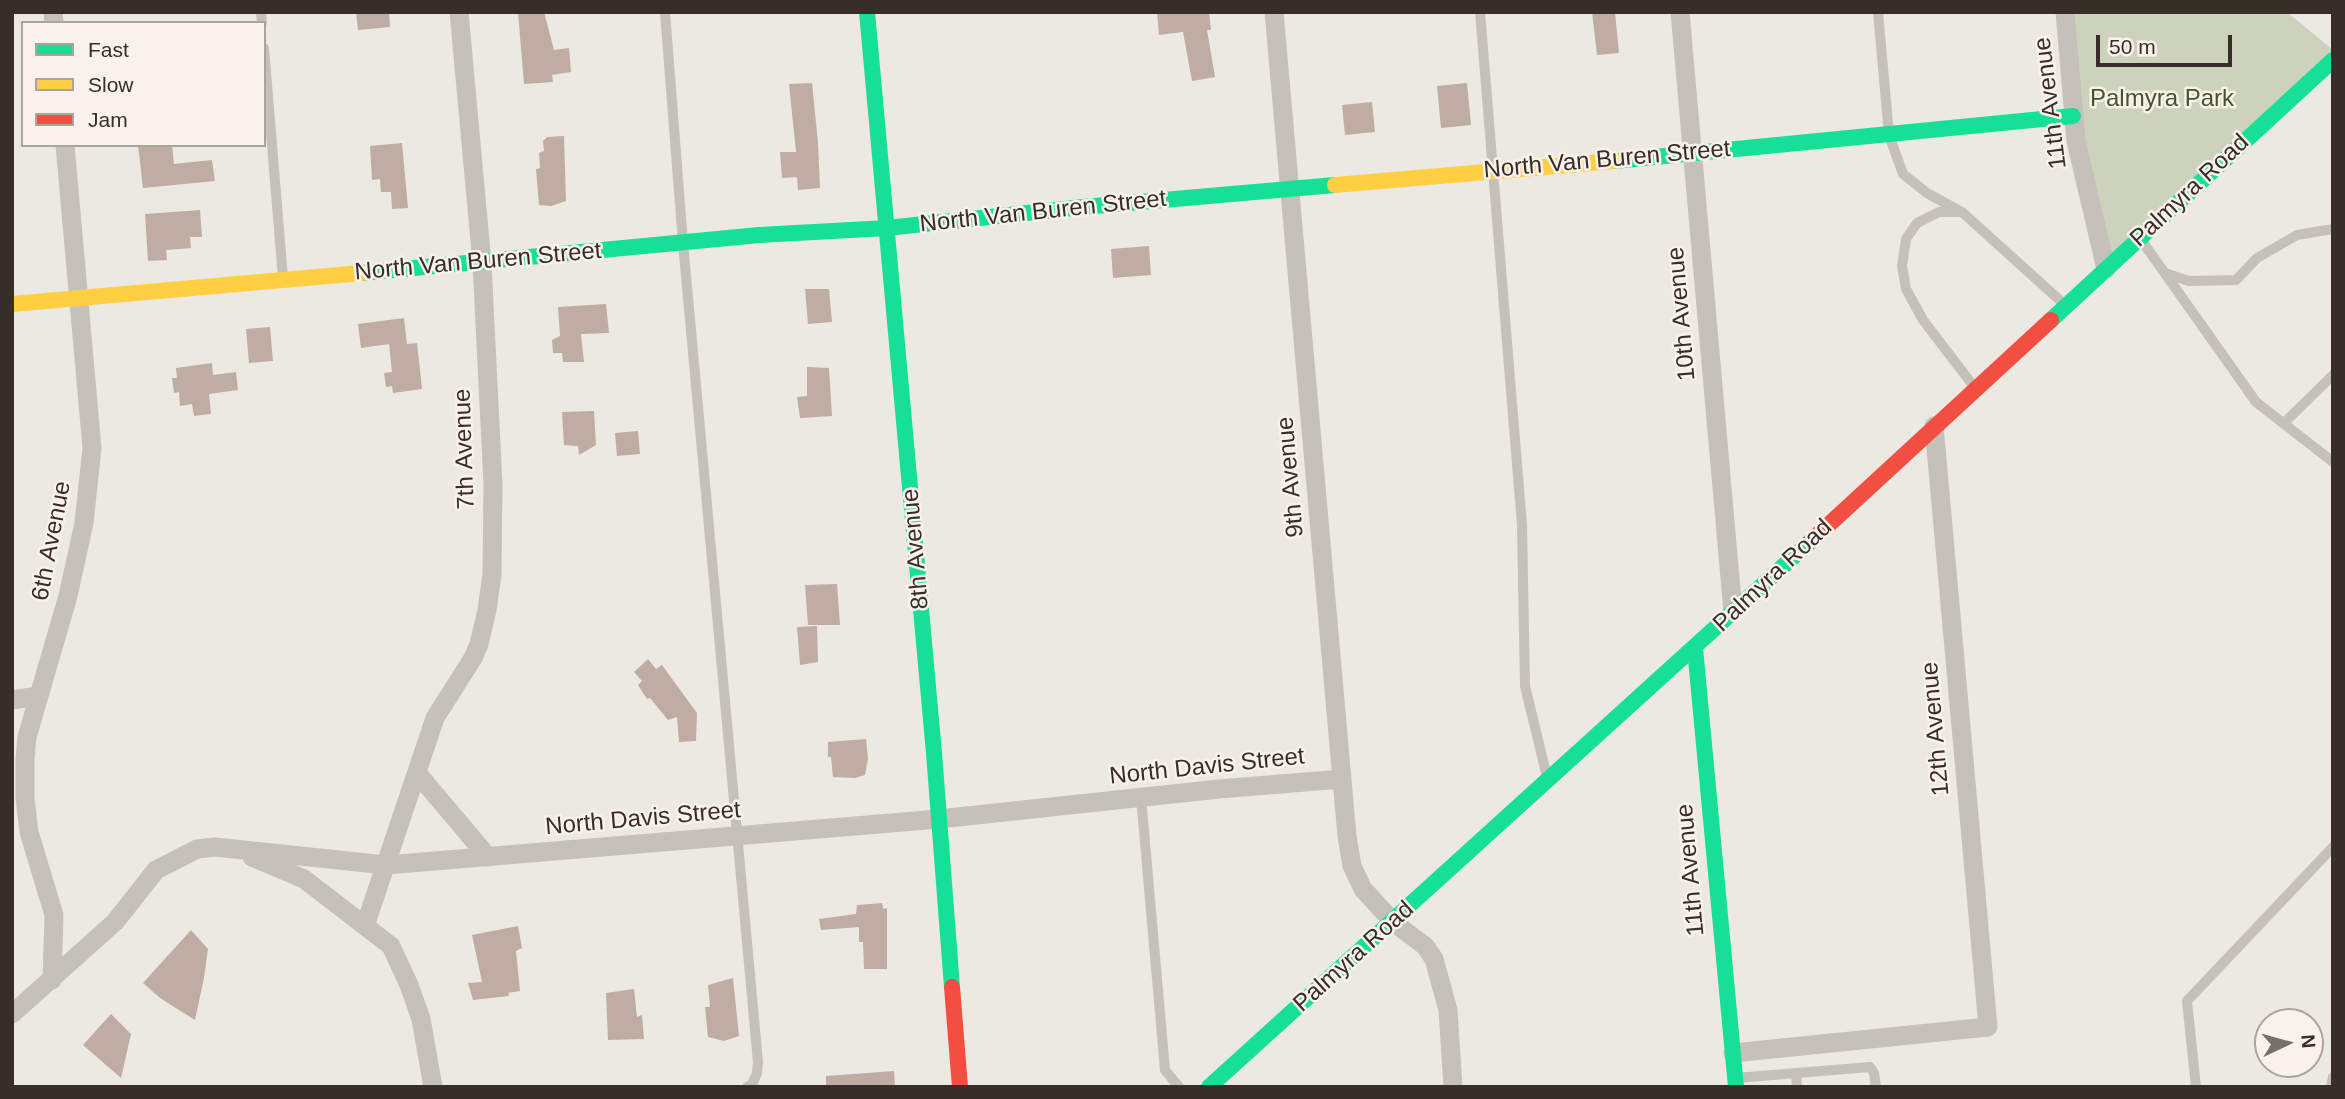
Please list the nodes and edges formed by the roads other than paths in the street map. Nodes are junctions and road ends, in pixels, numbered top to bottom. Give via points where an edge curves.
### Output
1 (458, 12) edge
2 (666, 12) edge
3 (867, 12) edge
4 (1274, 12) edge
5 (1480, 12) edge
6 (1681, 12) edge
7 (1878, 12) edge
8 (2065, 12) edge
9 (2333, 60) edge
10 (266, 72) edge
11 (2073, 116) junction
12 (1889, 135) junction
13 (65, 147) edge
14 (1693, 152) junction
15 (1494, 171) junction
16 (1289, 188) junction
17 (1962, 212) junction
18 (887, 228) junction
19 (2333, 229) edge
20 (2140, 238) junction
21 (683, 243) junction
22 (482, 263) junction
23 (2106, 269) junction
24 (2164, 273) junction
25 (283, 279) junction
26 (79, 298) junction
27 (12, 304) edge
28 (2066, 306) junction
29 (2333, 375) edge
30 (1975, 389) junction
31 (2284, 423) junction
32 (1934, 426) junction
33 (2333, 462) edge
34 (1733, 612) junction
35 (1695, 648) junction
36 (38, 696) junction
37 (12, 700) edge
38 (417, 773) junction
39 (1342, 779) junction
40 (1548, 781) junction
41 (1142, 797) junction
42 (939, 819) junction
43 (736, 835) junction
44 (2333, 847) edge
45 (233, 849) junction
46 (488, 858) junction
47 (386, 865) junction
48 (1394, 922) junction
49 (365, 926) junction
50 (52, 980) junction
51 (12, 1014) edge
52 (1733, 1053) junction
53 (1796, 1073) junction
54 (2333, 1077) edge
55 (1736, 1082) edge
56 (751, 1086) edge
57 (433, 1087) edge
58 (960, 1087) edge
59 (1178, 1087) edge
60 (1209, 1087) edge
61 (1453, 1087) edge
62 (1797, 1087) edge
63 (1876, 1087) edge
64 (2196, 1087) edge
65 (2331, 1087) edge

1 - 22 street, 7th Avenue
2 - 21 lane
3 - 18 street, 8th Avenue
4 - 16 street, 9th Avenue
5 - 15 lane
6 - 14 street, 10th Avenue
7 - 12 lane
8 - 11 street, 11th Avenue
9 - 20 street, Palmyra Road
10 - 25 lane
11 - 12 street, North Van Buren Street
11 - 23 street, 11th Avenue
12 - 14 street, North Van Buren Street
12 - 17 lane via 1903,174
13 - 26 street, 6th Avenue
14 - 15 street, North Van Buren Street
14 - 34 street, 10th Avenue
15 - 16 street, North Van Buren Street
15 - 40 lane via 1522,525 1525,686
16 - 18 street, North Van Buren Street
16 - 39 street, 9th Avenue
17 - 28 lane
17 - 30 lane via 1939,212 1917,223 1906,239 1902,266 1906,289 1923,320
18 - 21 street, North Van Buren Street
18 - 42 street, 8th Avenue
19 - 24 lane via 2297,235 2257,258 2236,280 2189,281
20 - 23 street, Palmyra Road
20 - 24 lane
21 - 22 street, North Van Buren Street
21 - 43 lane
22 - 25 street, North Van Buren Street
22 - 38 street, 7th Avenue via 493,485 492,574 479,644 435,718
23 - 28 street, Palmyra Road
24 - 31 lane via 2256,401
25 - 26 street, North Van Buren Street
26 - 27 street, North Van Buren Street
26 - 36 street, 6th Avenue via 92,448 89,494 68,596
28 - 30 street, Palmyra Road
29 - 31 lane
30 - 32 street, Palmyra Road
31 - 33 lane
32 - 34 street, Palmyra Road
32 - 52 street, 12th Avenue via 1988,1027
34 - 35 street, Palmyra Road
35 - 40 street, Palmyra Road
35 - 52 street, 11th Avenue
36 - 37 street
36 - 50 street, 6th Avenue via 27,737 25,798 36,858 54,915
38 - 46 street
38 - 47 street, 7th Avenue
39 - 41 street, North Davis Street
39 - 48 street, 9th Avenue via 1352,866 1363,889
40 - 48 street, Palmyra Road
41 - 42 street, North Davis Street
41 - 59 lane via 1165,1070
42 - 43 street, North Davis Street
42 - 58 street, 8th Avenue
43 - 46 street, North Davis Street
43 - 56 lane via 758,1062
44 - 64 lane via 2187,1001
45 - 47 street, North Davis Street
45 - 49 street via 304,879
45 - 50 street, North Davis Street via 197,849 156,870 115,922
46 - 47 street, North Davis Street
47 - 49 street, 7th Avenue
48 - 60 street, Palmyra Road
48 - 61 street via 1434,958 1448,1010
49 - 57 street via 391,946 409,985 421,1020
50 - 51 street, North Davis Street
52 - 55 street, 11th Avenue
53 - 55 lane
53 - 62 lane
53 - 63 lane via 1870,1067
54 - 65 lane

